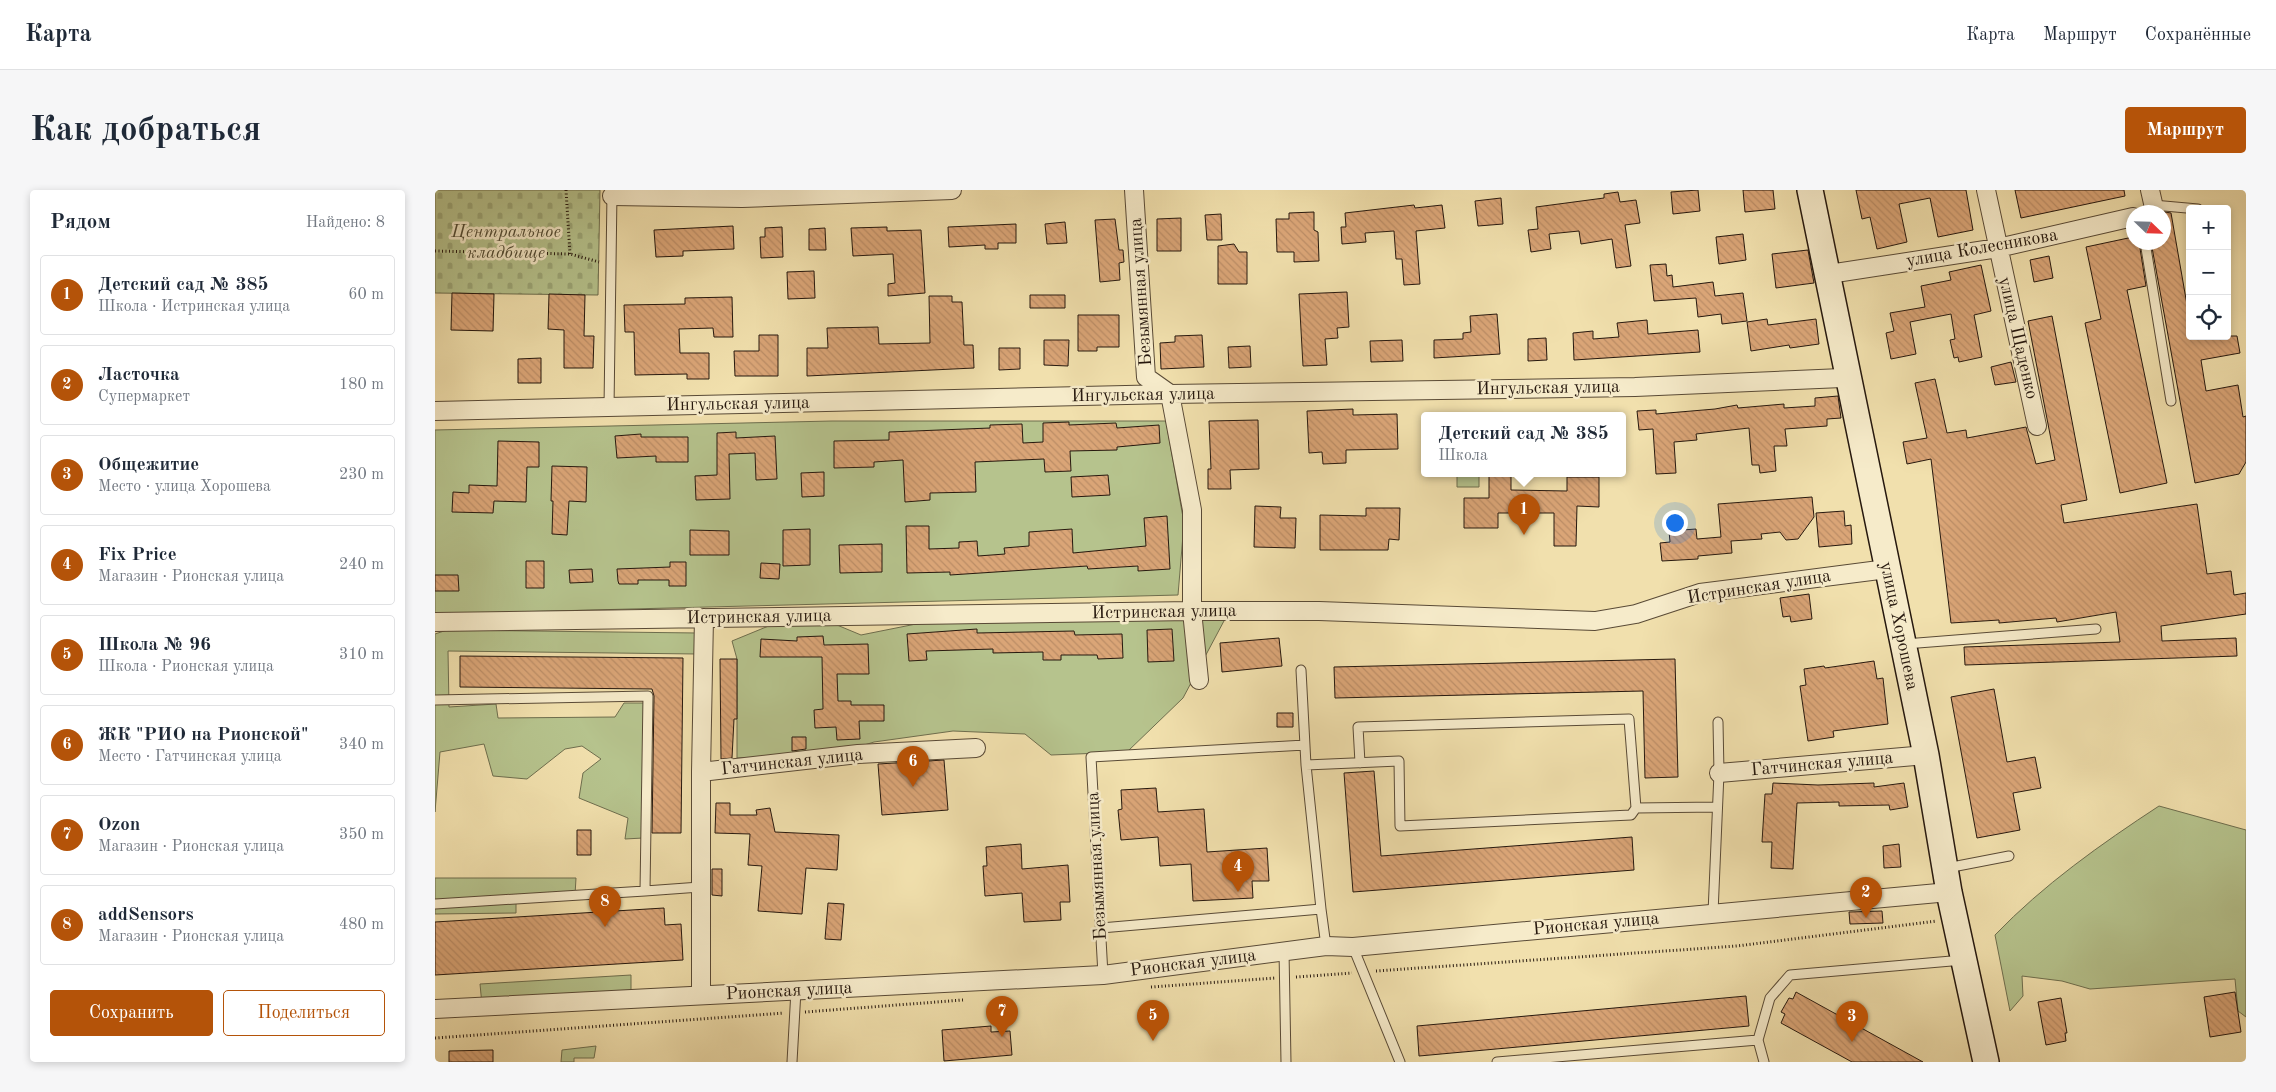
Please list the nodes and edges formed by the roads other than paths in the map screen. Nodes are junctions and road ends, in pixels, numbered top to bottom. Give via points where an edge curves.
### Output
1 (952, 190) edge
2 (1134, 190) edge
3 (1810, 190) edge
4 (1986, 190) edge
5 (612, 193) edge
6 (2152, 202) edge
7 (2186, 207) edge
8 (2126, 219) edge
9 (1998, 248) junction
10 (2146, 250) edge
11 (1829, 274) junction
12 (1850, 383) junction
13 (1170, 394) junction
14 (2171, 401) dead end
15 (609, 408) junction
16 (435, 410) edge
17 (2037, 426) dead end
18 (1887, 569) junction
19 (1192, 611) junction
20 (704, 618) junction
21 (435, 622) edge
22 (2096, 629) dead end
23 (1903, 644) junction
24 (1301, 670) dead end
25 (1199, 680) dead end
26 (435, 700) edge
27 (1718, 722) dead end
28 (1305, 745) junction
29 (975, 748) dead end
30 (1926, 754) junction
31 (1360, 763) junction
32 (1306, 765) junction
33 (701, 772) junction
34 (1719, 773) junction
35 (1717, 807) junction
36 (1636, 808) junction
37 (2009, 856) dead end
38 (1947, 881) junction
39 (700, 888) junction
40 (645, 891) junction
41 (435, 904) edge
42 (1321, 910) junction
43 (1713, 913) junction
44 (1101, 928) junction
45 (1326, 946) junction
46 (1353, 947) junction
47 (1284, 951) junction
48 (1964, 960) junction
49 (1103, 975) junction
50 (796, 990) junction
51 (701, 995) junction
52 (435, 1009) edge
53 (1758, 1040) junction
54 (792, 1062) edge
55 (1286, 1062) edge
56 (1400, 1062) edge
57 (1497, 1062) edge
58 (1764, 1062) edge
59 (1986, 1062) edge

1 - 5 street via 742,198
2 - 13 street, Безымянная улица via 1146,377
3 - 11 main road, улица Хорошева
4 - 9 street, улица Щаденко
5 - 15 lane
6 - 7 lane
8 - 9 street, улица Колесникова
9 - 11 street, улица Колесникова
9 - 17 street, улица Щаденко
10 - 14 lane
11 - 12 main road, улица Хорошева
12 - 13 street, Ингульская улица via 1842,378 1635,387
12 - 18 main road, улица Хорошева
13 - 15 street, Ингульская улица
13 - 19 street via 1191,510
15 - 16 street, Ингульская улица
18 - 19 street, Истринская улица via 1700,593 1636,614 1595,621 1319,611
18 - 23 main road, улица Хорошева
19 - 20 street, Истринская улица
19 - 25 street
20 - 21 street, Истринская улица
20 - 33 street, Гатчинская улица
22 - 23 lane
23 - 30 main road, улица Хорошева
24 - 28 lane
26 - 40 lane via 648,696
27 - 34 lane
28 - 32 lane
28 - 44 lane, Безымянная улица via 1091,757
29 - 33 street, Гатчинская улица via 859,754
30 - 34 street, Гатчинская улица
30 - 38 main road, улица Хорошева
31 - 32 lane
31 - 36 lane via 1399,761 1400,826 1631,815
31 - 36 lane via 1359,727 1629,719
32 - 42 lane
33 - 39 street
34 - 35 lane
35 - 36 lane
35 - 43 lane
37 - 38 lane
38 - 43 street, Рионская улица
38 - 48 main road, улица Хорошева
39 - 40 lane
39 - 51 street
40 - 41 lane
42 - 44 lane
42 - 45 lane
43 - 46 street, Рионская улица
44 - 49 lane, Безымянная улица
45 - 46 street, Рионская улица
45 - 47 street, Рионская улица
46 - 56 lane
47 - 49 street, Рионская улица
47 - 55 lane
48 - 53 lane via 1790,974 1770,998
48 - 59 main road, улица Хорошева
49 - 50 street, Рионская улица
50 - 51 street, Рионская улица
50 - 54 lane
51 - 52 street, Рионская улица
53 - 57 lane
53 - 58 lane

